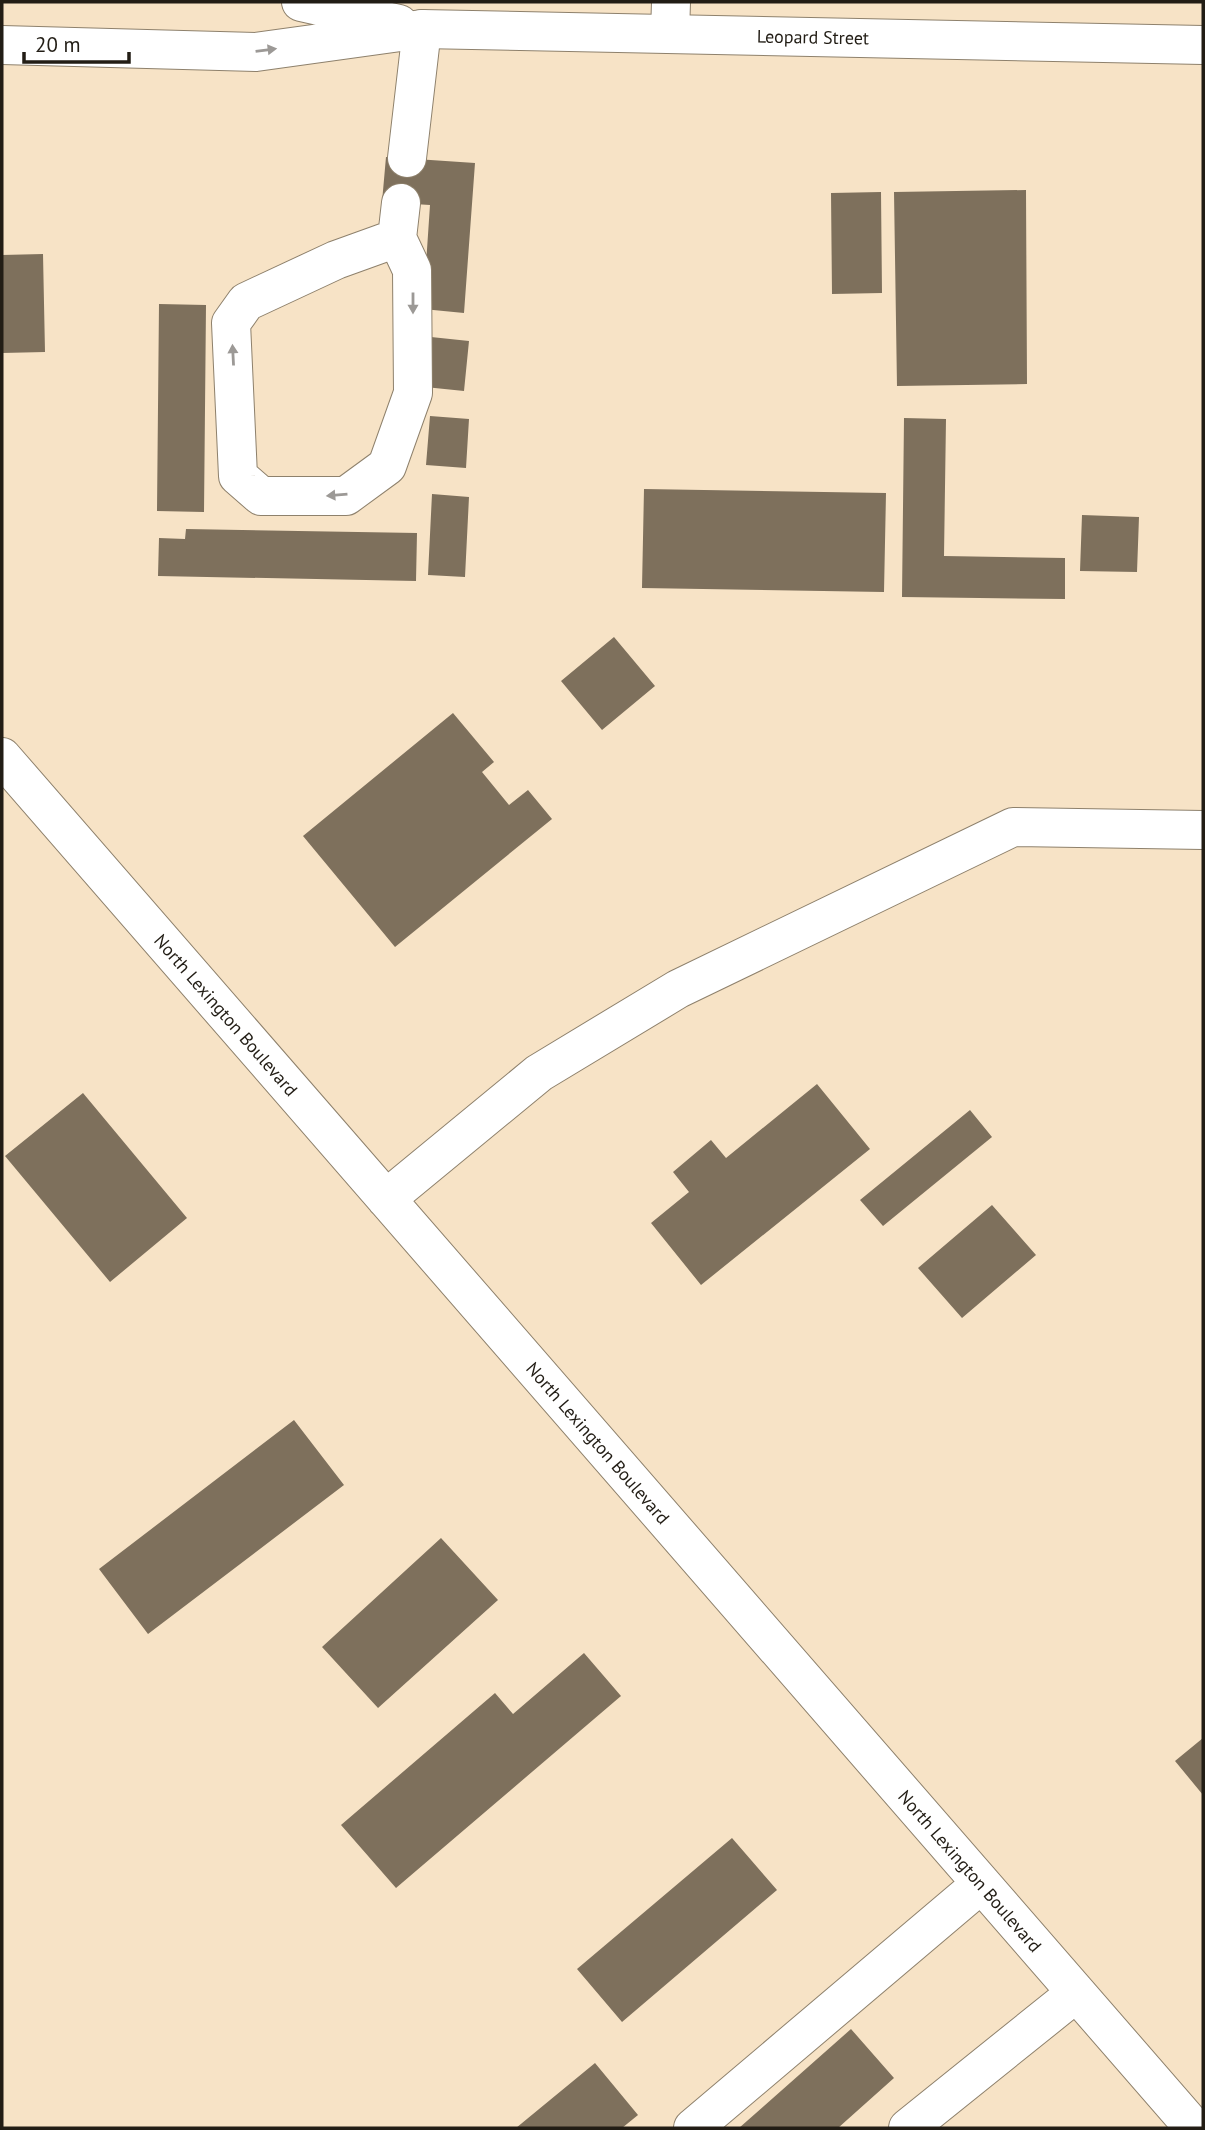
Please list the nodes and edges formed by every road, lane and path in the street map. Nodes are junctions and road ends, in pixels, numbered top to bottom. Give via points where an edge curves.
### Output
1 (301, 2) edge
2 (671, 18) edge
3 (422, 29) junction
4 (2, 45) edge
5 (1203, 45) edge
6 (407, 158) dead end
7 (399, 220) joint
8 (2, 757) edge
9 (1203, 830) edge
10 (386, 1199) junction
11 (982, 1884) junction
12 (1076, 1993) junction
13 (693, 2128) edge
14 (908, 2128) edge
15 (1194, 2128) edge

1 - 3 street, Leopard Street
2 - 3 street, Leopard Street
2 - 5 street, Leopard Street
4 -> 3 street, Leopard Street via 256,52
3 - 6 street
7 -> 7 street via 412,270 413,393 387,466 346,496 261,496 239,476 231,323 246,302 336,260
8 - 10 street, North Lexington Boulevard
9 - 10 street via 1013,827 678,989 539,1073
10 - 11 street, North Lexington Boulevard
11 - 12 street, North Lexington Boulevard
11 - 13 street
12 - 14 street
12 - 15 street, North Lexington Boulevard

